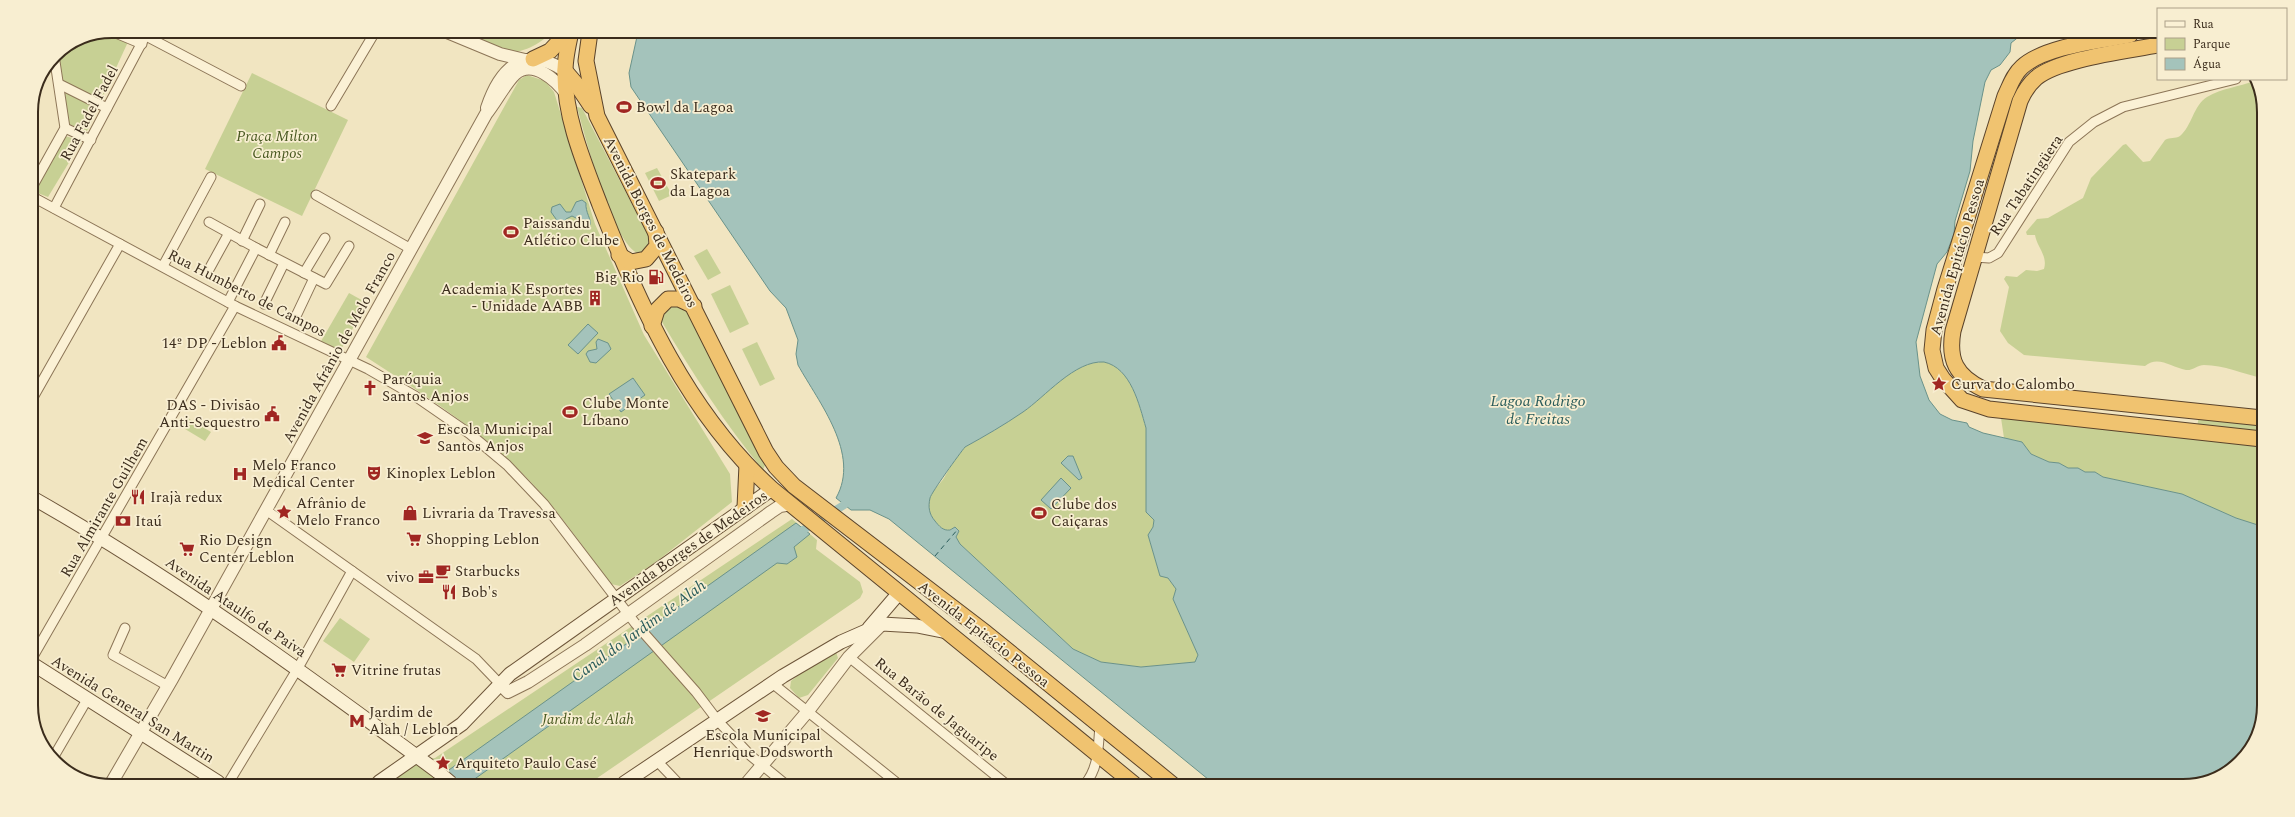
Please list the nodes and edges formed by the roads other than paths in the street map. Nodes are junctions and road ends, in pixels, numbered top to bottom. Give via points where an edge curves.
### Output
1 (144, 38) edge
2 (147, 38) edge
3 (371, 38) edge
4 (461, 38) edge
5 (563, 38) edge
6 (568, 38) edge
7 (589, 38) edge
8 (2115, 38) edge
9 (2105, 40) junction
10 (2157, 45) edge
11 (2107, 55) junction
12 (529, 60) junction
13 (55, 64) edge
14 (565, 71) junction
15 (2232, 80) edge
16 (59, 84) junction
17 (241, 86) dead end
18 (567, 95) junction
19 (331, 106) dead end
20 (107, 108) junction
21 (486, 114) junction
22 (597, 116) junction
23 (65, 128) junction
24 (91, 140) junction
25 (38, 176) edge
26 (211, 177) dead end
27 (316, 195) dead end
28 (38, 200) edge
29 (260, 204) dead end
30 (54, 208) junction
31 (209, 222) dead end
32 (285, 222) dead end
33 (656, 229) junction
34 (228, 233) junction
35 (325, 238) dead end
36 (242, 240) junction
37 (1959, 241) junction
38 (120, 244) junction
39 (349, 246) dead end
40 (256, 248) junction
41 (411, 249) junction
42 (1977, 250) junction
43 (269, 255) junction
44 (619, 255) junction
45 (284, 263) junction
46 (164, 266) junction
47 (1952, 272) junction
48 (207, 273) dead end
49 (304, 273) junction
50 (1969, 276) junction
51 (314, 278) junction
52 (232, 304) junction
53 (264, 304) dead end
54 (694, 306) junction
55 (297, 314) dead end
56 (652, 326) junction
57 (349, 360) junction
58 (38, 389) edge
59 (2257, 417) edge
60 (2257, 439) edge
61 (747, 465) junction
62 (794, 486) junction
63 (772, 489) junction
64 (38, 501) edge
65 (745, 507) junction
66 (795, 507) junction
67 (266, 510) junction
68 (102, 538) junction
69 (902, 570) junction
70 (352, 571) junction
71 (900, 593) junction
72 (617, 598) junction
73 (211, 608) junction
74 (629, 614) junction
75 (882, 624) junction
76 (126, 628) dead end
77 (868, 629) junction
78 (948, 632) junction
79 (840, 642) junction
80 (38, 648) edge
81 (849, 657) junction
82 (38, 667) edge
83 (298, 668) junction
84 (499, 683) junction
85 (772, 683) junction
86 (168, 686) junction
87 (88, 698) junction
88 (808, 711) junction
89 (718, 721) junction
90 (1100, 726) junction
91 (140, 732) junction
92 (56, 753) edge
93 (1098, 754) junction
94 (416, 756) junction
95 (656, 760) junction
96 (762, 765) junction
97 (114, 779) edge
98 (213, 779) edge
99 (231, 779) edge
100 (383, 779) edge
101 (448, 779) edge
102 (630, 779) edge
103 (674, 779) edge
104 (750, 779) edge
105 (779, 779) edge
106 (892, 779) edge
107 (1000, 779) edge
108 (1090, 779) edge
109 (1128, 779) edge
110 (1166, 779) edge

1 - 20 street, Rua Fadel Fadel
2 - 17 street
3 - 19 street
4 - 12 street via 500,54
5 - 12 highway via 550,51
6 - 14 highway, Avenida Borges de Medeiros
7 - 22 highway, Avenida Borges de Medeiros via 586,61
8 - 9 highway, Avenida Epitácio Pessoa
9 - 11 highway via 2110,47
9 - 37 highway, Avenida Epitácio Pessoa via 2066,48 2033,59 2014,76 2005,96
10 - 11 highway, Avenida Epitácio Pessoa
11 - 42 highway, Avenida Epitácio Pessoa via 2050,70 2037,77 2026,88
12 - 14 street via 546,61
12 - 21 street, Avenida Afrânio de Melo Franco via 511,67 502,77 492,93
13 - 16 street
14 - 18 highway, Avenida Borges de Medeiros
14 - 22 highway
15 - 42 street, Rua Tabatingüera via 2123,107 2094,122 2069,142 1998,253 1990,258
16 - 20 street
16 - 23 street
18 - 21 street, Avenida Afrânio de Melo Franco via 558,83 546,74 522,70 511,78
18 - 44 highway, Avenida Borges de Medeiros via 586,168
20 - 24 street, Rua Fadel Fadel
21 - 41 street, Avenida Afrânio de Melo Franco
22 - 33 highway, Avenida Borges de Medeiros
23 - 24 street
23 - 25 street
24 - 30 street, Rua Fadel Fadel
26 - 46 street
27 - 41 street
28 - 30 street, Rua Humberto de Campos
29 - 36 street
30 - 38 street, Rua Humberto de Campos
31 - 34 street
32 - 43 street
33 - 44 highway via 656,246 646,259 631,262
33 - 54 highway, Avenida Borges de Medeiros
34 - 36 street
34 - 48 street
35 - 49 street
36 - 40 street
37 - 42 highway via 1971,242
37 - 47 highway, Avenida Epitácio Pessoa
38 - 46 street, Rua Humberto de Campos
38 - 58 street
39 - 51 street via 327,284
40 - 43 street
40 - 52 street, Rua Almirante Guilhem
41 - 57 street, Avenida Afrânio de Melo Franco
42 - 50 highway, Avenida Epitácio Pessoa
43 - 45 street
44 - 56 highway, Avenida Borges de Medeiros
45 - 49 street
45 - 53 street
46 - 52 street, Rua Humberto de Campos
47 - 50 highway via 1960,266 1965,266 1969,270
47 - 60 highway, Avenida Epitácio Pessoa via 1934,330 1932,350 1940,374 1962,400 1988,409
49 - 51 street
50 - 59 highway, Avenida Epitácio Pessoa via 1953,331 1951,351 1953,362 1960,373 1983,389
51 - 55 street
52 - 57 street, Rua Humberto de Campos
52 - 68 street, Rua Almirante Guilhem
54 - 56 highway via 679,299 668,299 657,310
54 - 62 highway, Avenida Borges de Medeiros via 766,452
56 - 61 highway, Avenida Borges de Medeiros via 707,415
57 - 67 street, Avenida Afrânio de Melo Franco
57 - 72 street, Rua Humberto de Campos via 426,403 496,455 552,513
61 - 63 highway, Avenida Borges de Medeiros
61 - 65 highway
62 - 63 highway via 785,485
62 - 69 highway, Avenida Epitácio Pessoa
63 - 65 main road, Avenida Borges de Medeiros
63 - 66 highway, Avenida Epitácio Pessoa
64 - 68 main road, Avenida Ataulfo de Paiva
65 - 72 main road, Avenida Borges de Medeiros
66 - 71 highway, Avenida Epitácio Pessoa
66 - 74 street, Avenida Borges de Medeiros via 780,506 770,512
67 - 70 street
67 - 73 street, Avenida Afrânio de Melo Franco
68 - 73 main road, Avenida Ataulfo de Paiva
68 - 80 street, Rua Almirante Guilhem
69 - 71 highway
69 - 90 highway, Avenida Epitácio Pessoa
70 - 83 street
70 - 84 street via 476,659
71 - 77 main road, Avenida Epitácio Pessoa
71 - 78 highway, Avenida Epitácio Pessoa
72 - 74 street, Rua Humberto de Campos
72 - 84 main road, Avenida Borges de Medeiros
73 - 83 main road, Avenida Ataulfo de Paiva
73 - 86 street, Avenida Afrânio de Melo Franco
74 - 84 street, Avenida Borges de Medeiros via 515,690 506,691
74 - 89 street, Rua Humberto de Campos via 701,697
75 - 77 main road, Avenida Epitácio Pessoa
75 - 78 main road, Avenida Epitácio Pessoa via 917,626
75 - 81 street
76 - 86 street via 112,655
77 - 79 main road, Avenida Epitácio Pessoa
78 - 93 highway, Avenida Epitácio Pessoa
79 - 81 street via 846,647
79 - 85 main road, Avenida Epitácio Pessoa
81 - 88 street
81 - 107 street, Rua Barão de Jaguaripe
82 - 87 main road, Avenida General San Martin
83 - 94 main road, Avenida Ataulfo de Paiva
83 - 99 street
84 - 94 main road, Avenida Borges de Medeiros via 462,724
85 - 88 street
85 - 89 main road, Avenida Epitácio Pessoa
86 - 91 street, Avenida Afrânio de Melo Franco
87 - 91 main road, Avenida General San Martin
87 - 92 street
88 - 96 street
88 - 106 street
89 - 95 main road, Avenida Epitácio Pessoa
89 - 96 street, Rua Humberto de Campos
90 - 93 street
90 - 110 highway, Avenida Epitácio Pessoa
91 - 97 street, Avenida Afrânio de Melo Franco
91 - 98 main road, Avenida General San Martin
93 - 108 street
93 - 109 highway, Avenida Epitácio Pessoa
94 - 100 main road, Avenida Borges de Medeiros
94 - 101 main road, Avenida Ataulfo de Paiva, bridge
95 - 102 main road, Avenida Epitácio Pessoa
95 - 103 street
96 - 104 street
96 - 105 street, Rua Humberto de Campos

